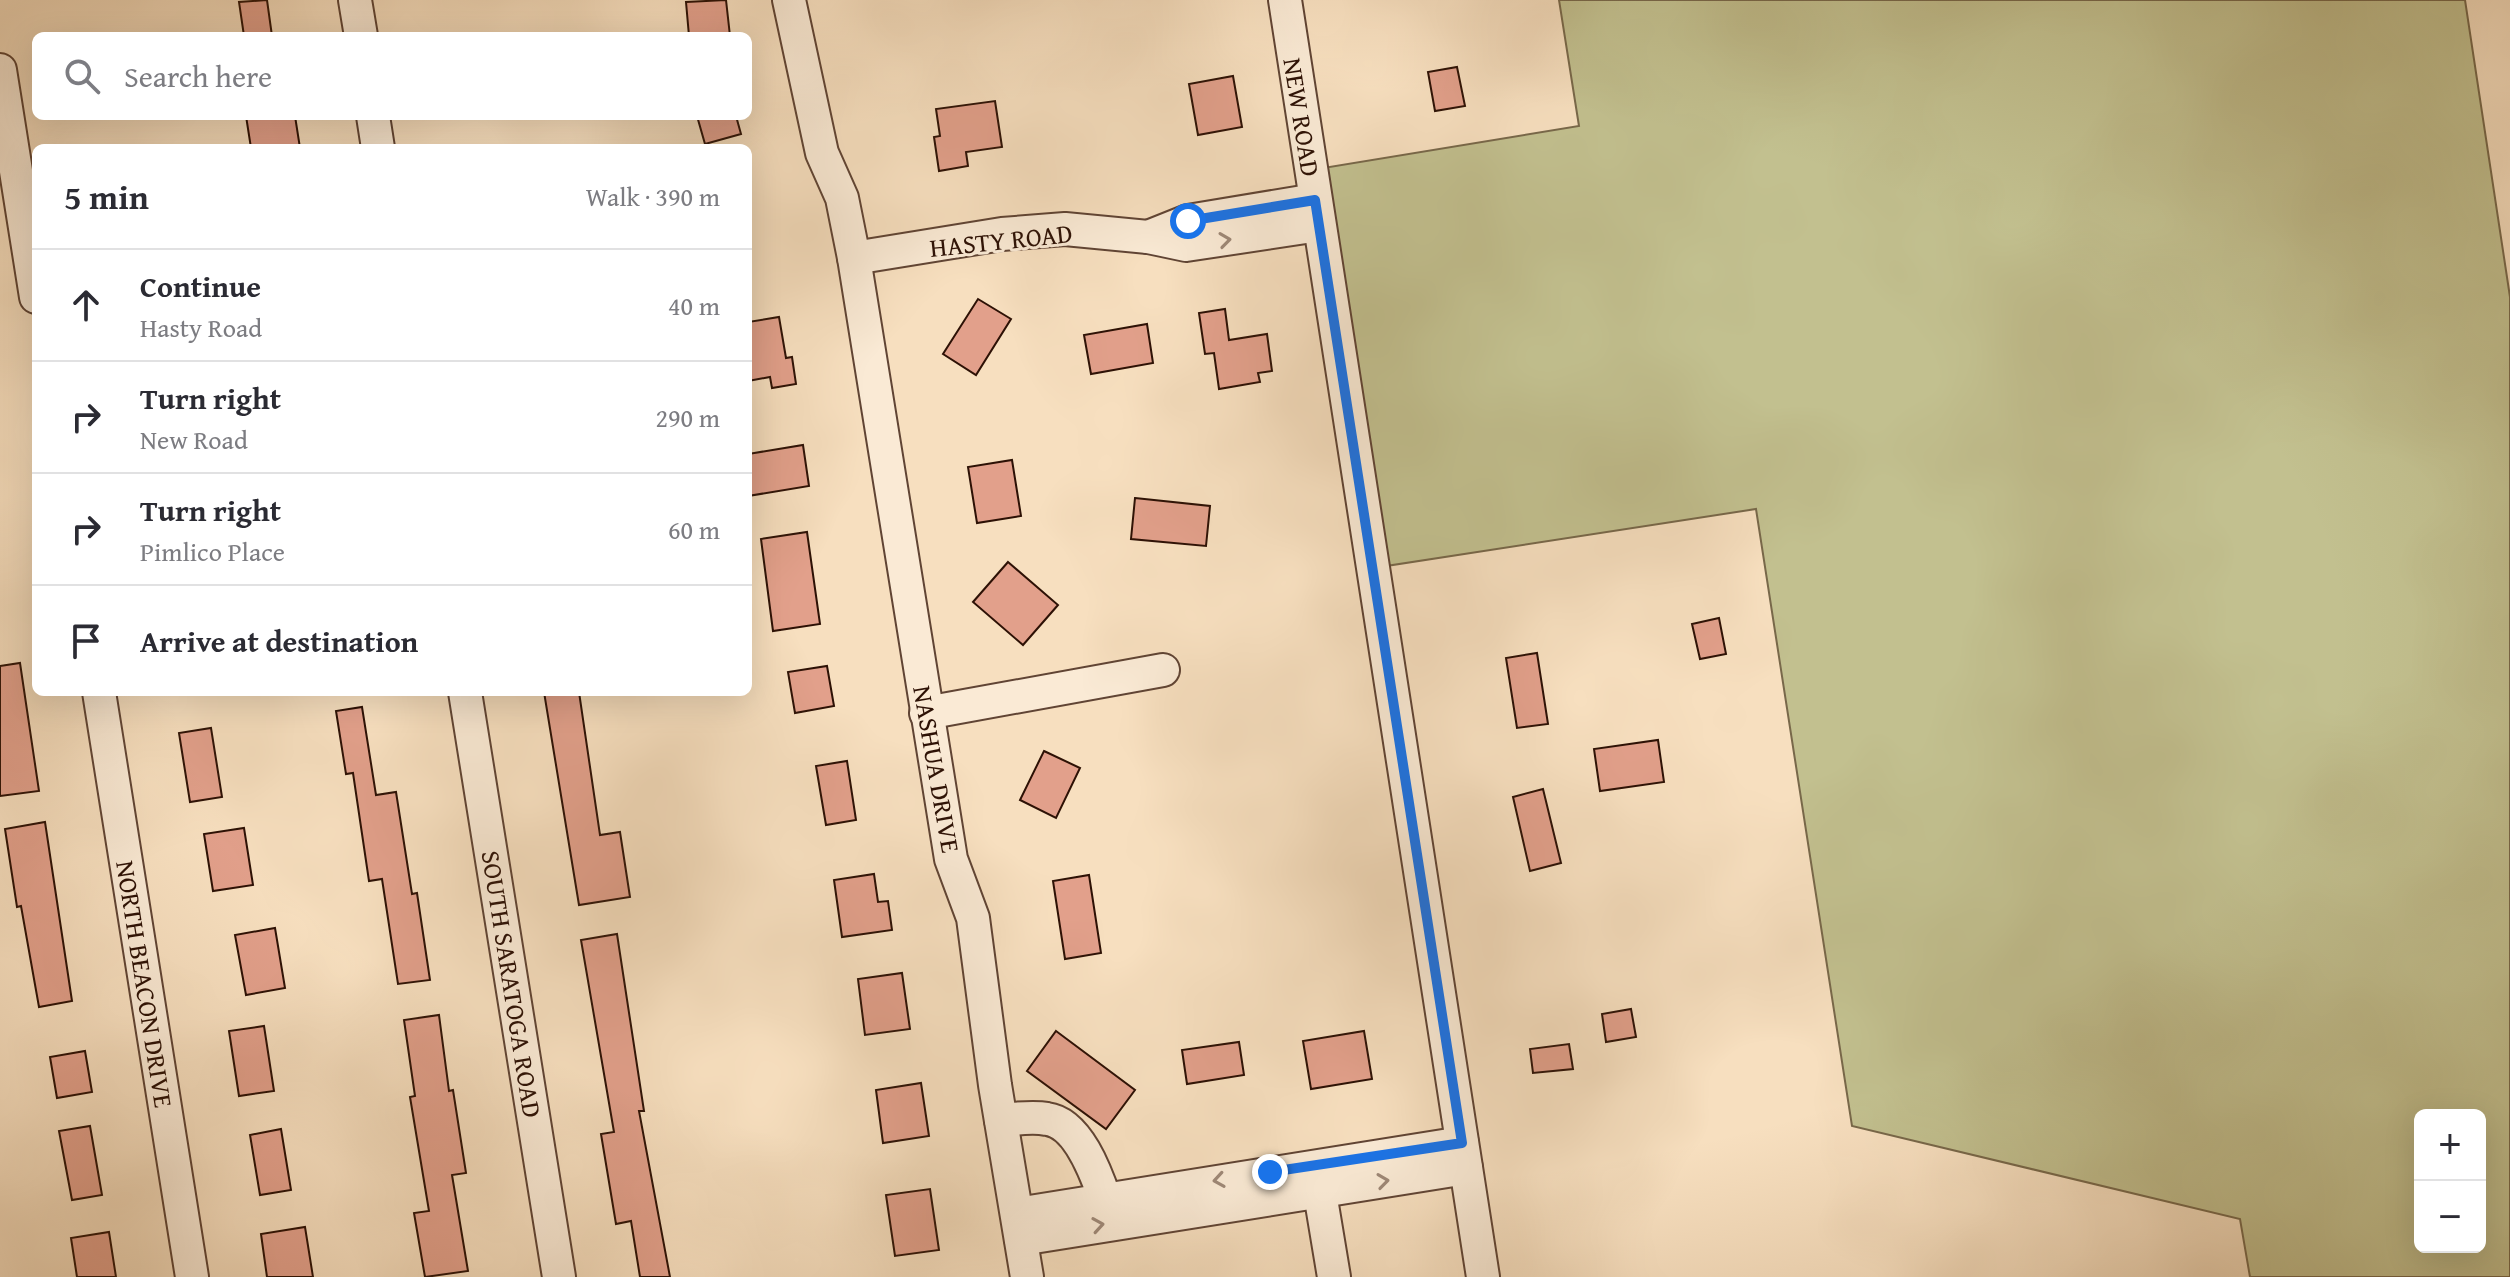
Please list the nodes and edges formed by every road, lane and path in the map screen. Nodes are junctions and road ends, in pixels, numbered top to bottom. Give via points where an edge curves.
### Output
1 (355, 0) edge
2 (789, 0) edge
3 (1285, 0) edge
4 (360, 32) edge
5 (0, 70) edge
6 (374, 120) edge
7 (377, 144) edge
8 (1317, 212) junction
9 (854, 258) junction
10 (32, 272) edge
11 (1163, 670) dead end
12 (100, 696) edge
13 (466, 696) edge
14 (926, 713) junction
15 (1001, 1120) junction
16 (1464, 1156) junction
17 (1318, 1178) junction
18 (1105, 1199) junction
19 (1168, 1201) junction
20 (1019, 1227) junction
21 (192, 1277) edge
22 (559, 1277) edge
23 (1027, 1277) edge
24 (1334, 1277) edge
25 (1483, 1277) edge

1 - 4 street
2 - 9 street, NASHUA DRIVE via 822,153 842,198
3 - 8 street, NEW ROAD
5 - 10 street
6 - 7 street
8 - 9 street, HASTY ROAD via 1188,221 1148,237 1065,229 1002,234
8 - 16 street, NEW ROAD
9 - 14 street, NASHUA DRIVE
11 - 14 street
12 - 21 street, NORTH BEACON DRIVE
13 - 22 street, SOUTH SARATOGA ROAD
14 - 15 street, NASHUA DRIVE via 951,859 973,918
15 - 18 street via 1048,1119 1070,1132 1090,1161
15 - 20 street, NASHUA DRIVE
16 - 17 street
16 - 25 street, NEW ROAD
17 - 19 street
17 - 24 street
18 - 19 street
18 - 20 street
20 -> 19 street
20 - 23 street, NASHUA DRIVE

